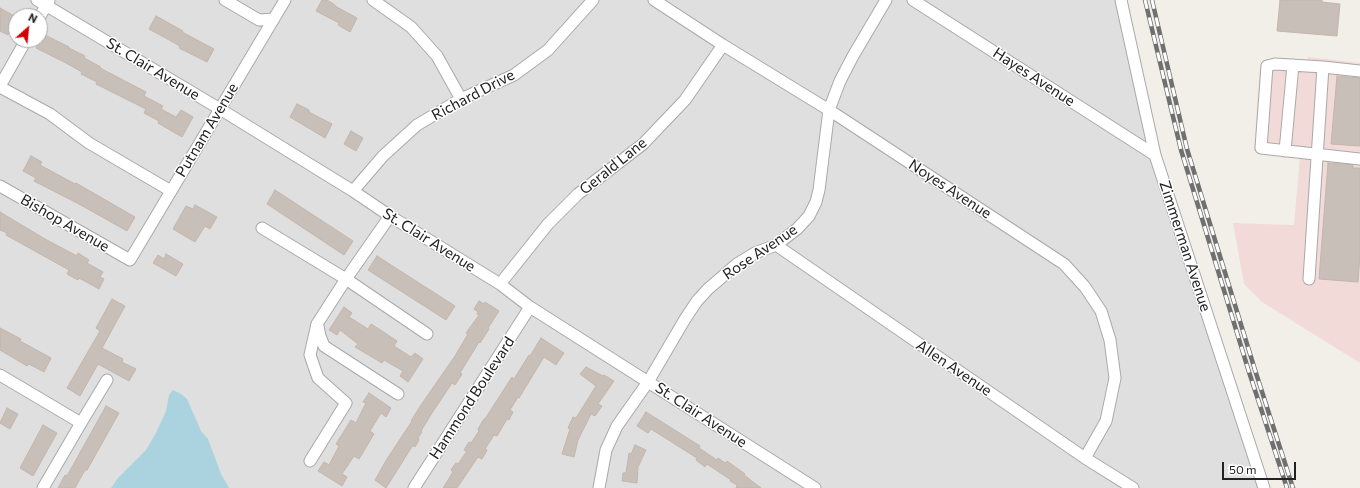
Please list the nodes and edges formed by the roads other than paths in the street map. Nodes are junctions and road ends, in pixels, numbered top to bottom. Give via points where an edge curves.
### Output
1 (225, 0) edge
2 (285, 0) edge
3 (373, 0) edge
4 (593, 0) edge
5 (654, 0) edge
6 (886, 0) edge
7 (913, 0) edge
8 (1121, 0) edge
9 (44, 2) edge
10 (274, 19) junction
11 (722, 45) junction
12 (22, 48) edge
13 (1293, 65) junction
14 (1323, 67) junction
15 (1360, 71) edge
16 (0, 87) edge
17 (461, 99) junction
18 (220, 109) junction
19 (829, 110) junction
20 (1285, 151) junction
21 (1155, 155) junction
22 (1318, 155) junction
23 (1360, 159) edge
24 (0, 186) edge
25 (171, 190) junction
26 (353, 191) junction
27 (390, 216) junction
28 (262, 228) dead end
29 (776, 246) junction
30 (130, 260) joint
31 (346, 279) junction
32 (1309, 279) dead end
33 (500, 284) junction
34 (530, 307) junction
35 (317, 324) junction
36 (427, 334) dead end
37 (0, 375) edge
38 (107, 380) dead end
39 (648, 382) junction
40 (398, 394) dead end
41 (81, 423) junction
42 (1085, 458) junction
43 (310, 461) dead end
44 (43, 488) edge
45 (414, 488) edge
46 (599, 488) edge
47 (815, 488) edge
48 (1133, 488) edge
49 (1264, 488) edge

1 - 10 street via 259,20
2 - 10 street, Putnam Avenue
3 - 17 street via 411,27 437,56
4 - 17 street, Richard Drive via 548,50 514,75
5 - 11 street, Noyes Avenue
6 - 19 street, Rose Avenue via 840,81
7 - 21 street, Hayes Avenue
8 - 21 street, Zimmerman Avenue
9 - 18 street, St. Clair Avenue
10 - 18 street, Putnam Avenue
11 - 19 street, Noyes Avenue
11 - 33 street, Gerald Lane via 685,100 643,144 578,194 548,224
12 - 16 street
13 - 14 street
13 - 20 street
13 - 20 street via 1267,66 1261,148
14 - 15 street
14 - 22 street
16 - 25 street via 50,114 89,143
17 - 26 street, Richard Drive via 417,125 383,156
18 - 25 street, Putnam Avenue
18 - 26 street, St. Clair Avenue
19 - 29 street, Rose Avenue via 816,202 809,216
19 - 42 street, Noyes Avenue via 1064,264 1085,287 1101,311 1110,340 1115,378 1106,421
20 - 22 street
21 - 49 street, Zimmerman Avenue
22 - 23 street
22 - 32 street
24 - 30 street, Bishop Avenue
25 - 30 street, Putnam Avenue
26 - 27 street, St. Clair Avenue
27 - 31 street
27 - 33 street, St. Clair Avenue
28 - 31 street
29 - 39 street, Rose Avenue via 755,253 737,264 708,289 685,319
29 - 42 street, Allen Avenue
31 - 35 street
31 - 36 street
33 - 34 street, St. Clair Avenue
34 - 39 street, St. Clair Avenue
34 - 45 street, Hammond Boulevard
35 - 40 street via 324,346
35 - 43 street via 310,355 318,378 346,403
37 - 41 street
38 - 41 street
39 - 46 street, Rose Avenue via 614,432 606,450
39 - 47 street, St. Clair Avenue
41 - 44 street
42 - 48 street, Allen Avenue

